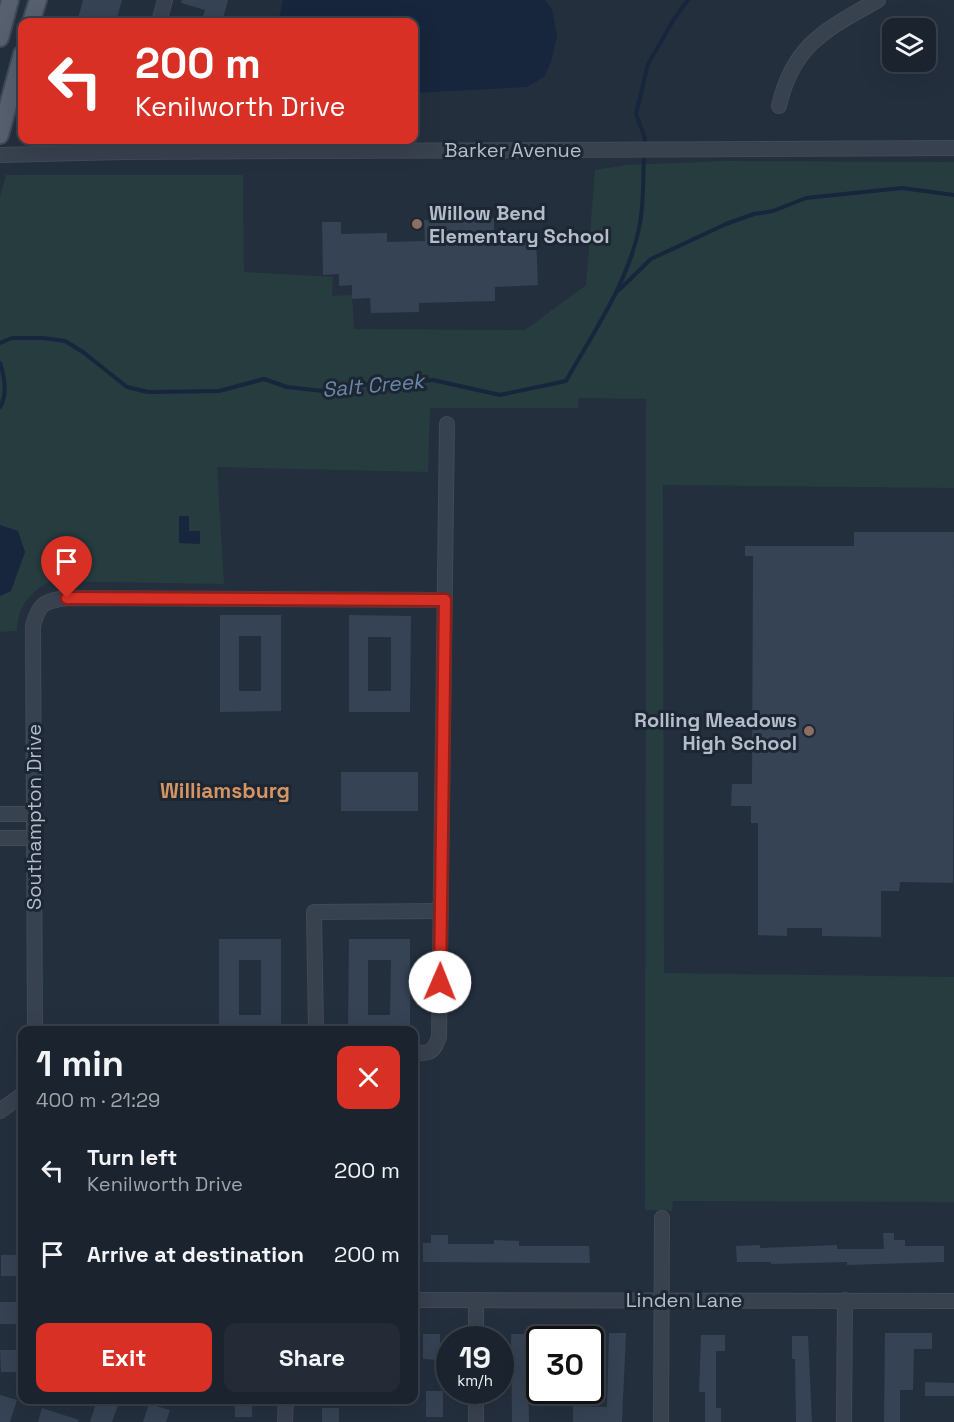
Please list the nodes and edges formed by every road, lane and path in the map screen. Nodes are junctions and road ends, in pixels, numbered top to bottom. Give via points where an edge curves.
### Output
1 (10, 0) edge
2 (38, 0) edge
3 (165, 0) edge
4 (878, 0) edge
5 (32, 18) edge
6 (160, 18) edge
7 (0, 38) edge
8 (18, 69) edge
9 (779, 106) dead end
10 (0, 135) edge
11 (125, 146) edge
12 (954, 148) edge
13 (0, 155) edge
14 (447, 424) dead end
15 (445, 600) junction
16 (0, 814) edge
17 (34, 814) junction
18 (0, 838) edge
19 (33, 838) junction
20 (441, 911) junction
21 (35, 1026) edge
22 (316, 1026) edge
23 (418, 1053) edge
24 (18, 1098) edge
25 (0, 1111) edge
26 (662, 1218) dead end
27 (418, 1299) edge
28 (663, 1299) junction
29 (476, 1300) junction
30 (845, 1300) junction
31 (954, 1301) edge
32 (476, 1326) edge
33 (286, 1404) edge
34 (476, 1404) edge
35 (285, 1422) edge
36 (476, 1422) edge
37 (661, 1422) edge
38 (844, 1422) edge

1 - 7 main road
2 - 5 main road
3 - 6 street
4 - 9 street via 812,41 793,68
8 - 10 main road
11 - 12 street, Barker Avenue
11 - 13 street, Barker Avenue
14 - 15 street
15 - 17 street, Southampton Drive via 67,598 41,604 33,626
15 - 20 street
16 - 17 street
17 - 19 street, Southampton Drive
18 - 19 street
19 - 21 street, Southampton Drive
20 - 22 street via 314,912
20 - 23 street via 439,1037 429,1053
24 - 25 street
26 - 28 street
27 - 29 street, Linden Lane
28 - 29 street, Linden Lane
28 - 30 street, Linden Lane
28 - 37 street
29 - 32 street
30 - 31 street, Linden Lane
30 - 38 street
33 - 35 street
34 - 36 street

